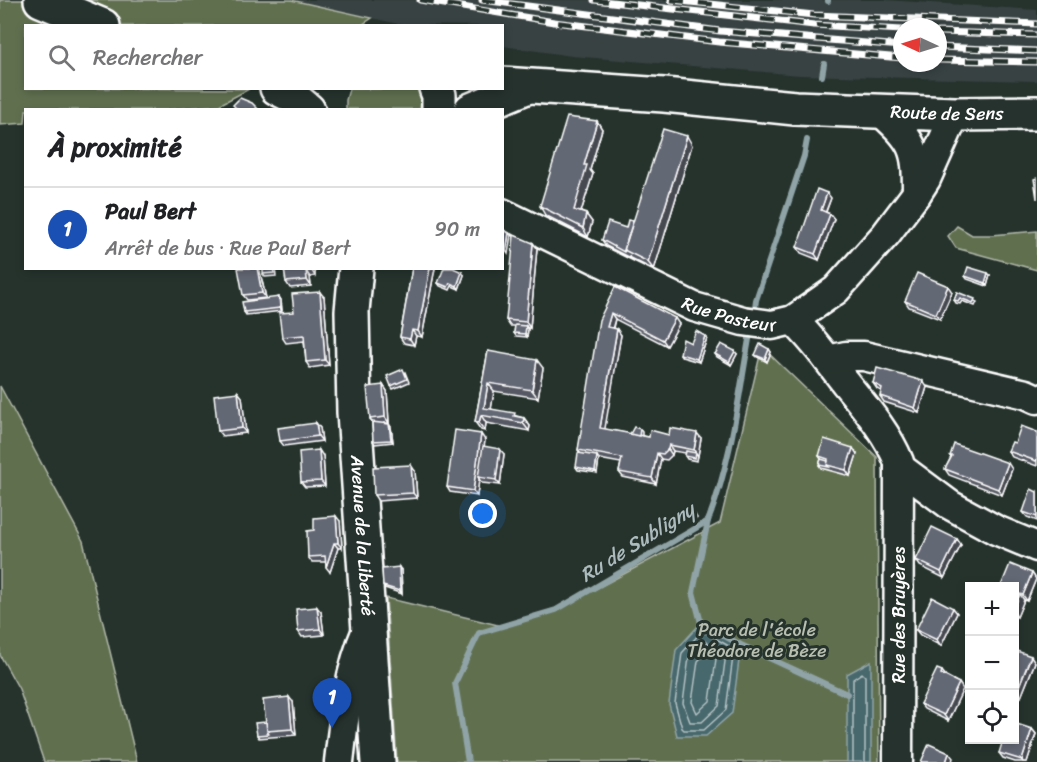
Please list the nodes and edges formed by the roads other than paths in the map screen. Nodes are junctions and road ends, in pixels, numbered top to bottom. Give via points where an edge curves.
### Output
1 (41, 0) edge
2 (98, 24) edge
3 (514, 85) edge
4 (281, 90) edge
5 (326, 90) edge
6 (436, 90) edge
7 (306, 108) edge
8 (324, 108) edge
9 (439, 108) edge
10 (474, 108) edge
11 (869, 111) junction
12 (1037, 113) edge
13 (955, 114) junction
14 (917, 194) junction
15 (504, 213) edge
16 (356, 270) edge
17 (783, 322) junction
18 (828, 360) junction
19 (1037, 399) edge
20 (899, 467) junction
21 (1037, 547) edge
22 (369, 626) junction
23 (378, 750) edge
24 (340, 751) edge
25 (898, 762) edge

1 - 2 main road
3 - 10 main road
3 - 11 main road, Route de Sens
4 - 7 main road
5 - 8 main road
6 - 9 main road
11 - 13 main road, Route de Sens
11 - 14 street via 898,127 912,146 917,163
12 - 13 main road, Route de Sens
13 - 14 street
14 - 17 street via 836,290
15 - 17 street, Rue Pasteur via 694,307 743,321
16 - 22 main road, Avenue de la Liberté via 352,311 354,412
17 - 18 street, Rue Pasteur via 810,336
18 - 19 street via 864,356
18 - 20 street, Rue Pasteur via 892,447
20 - 21 street via 950,505
20 - 25 street, Rue des Bruyères
22 - 23 main road, Avenue de la Liberté
22 - 24 street via 358,652
23 - 24 street

